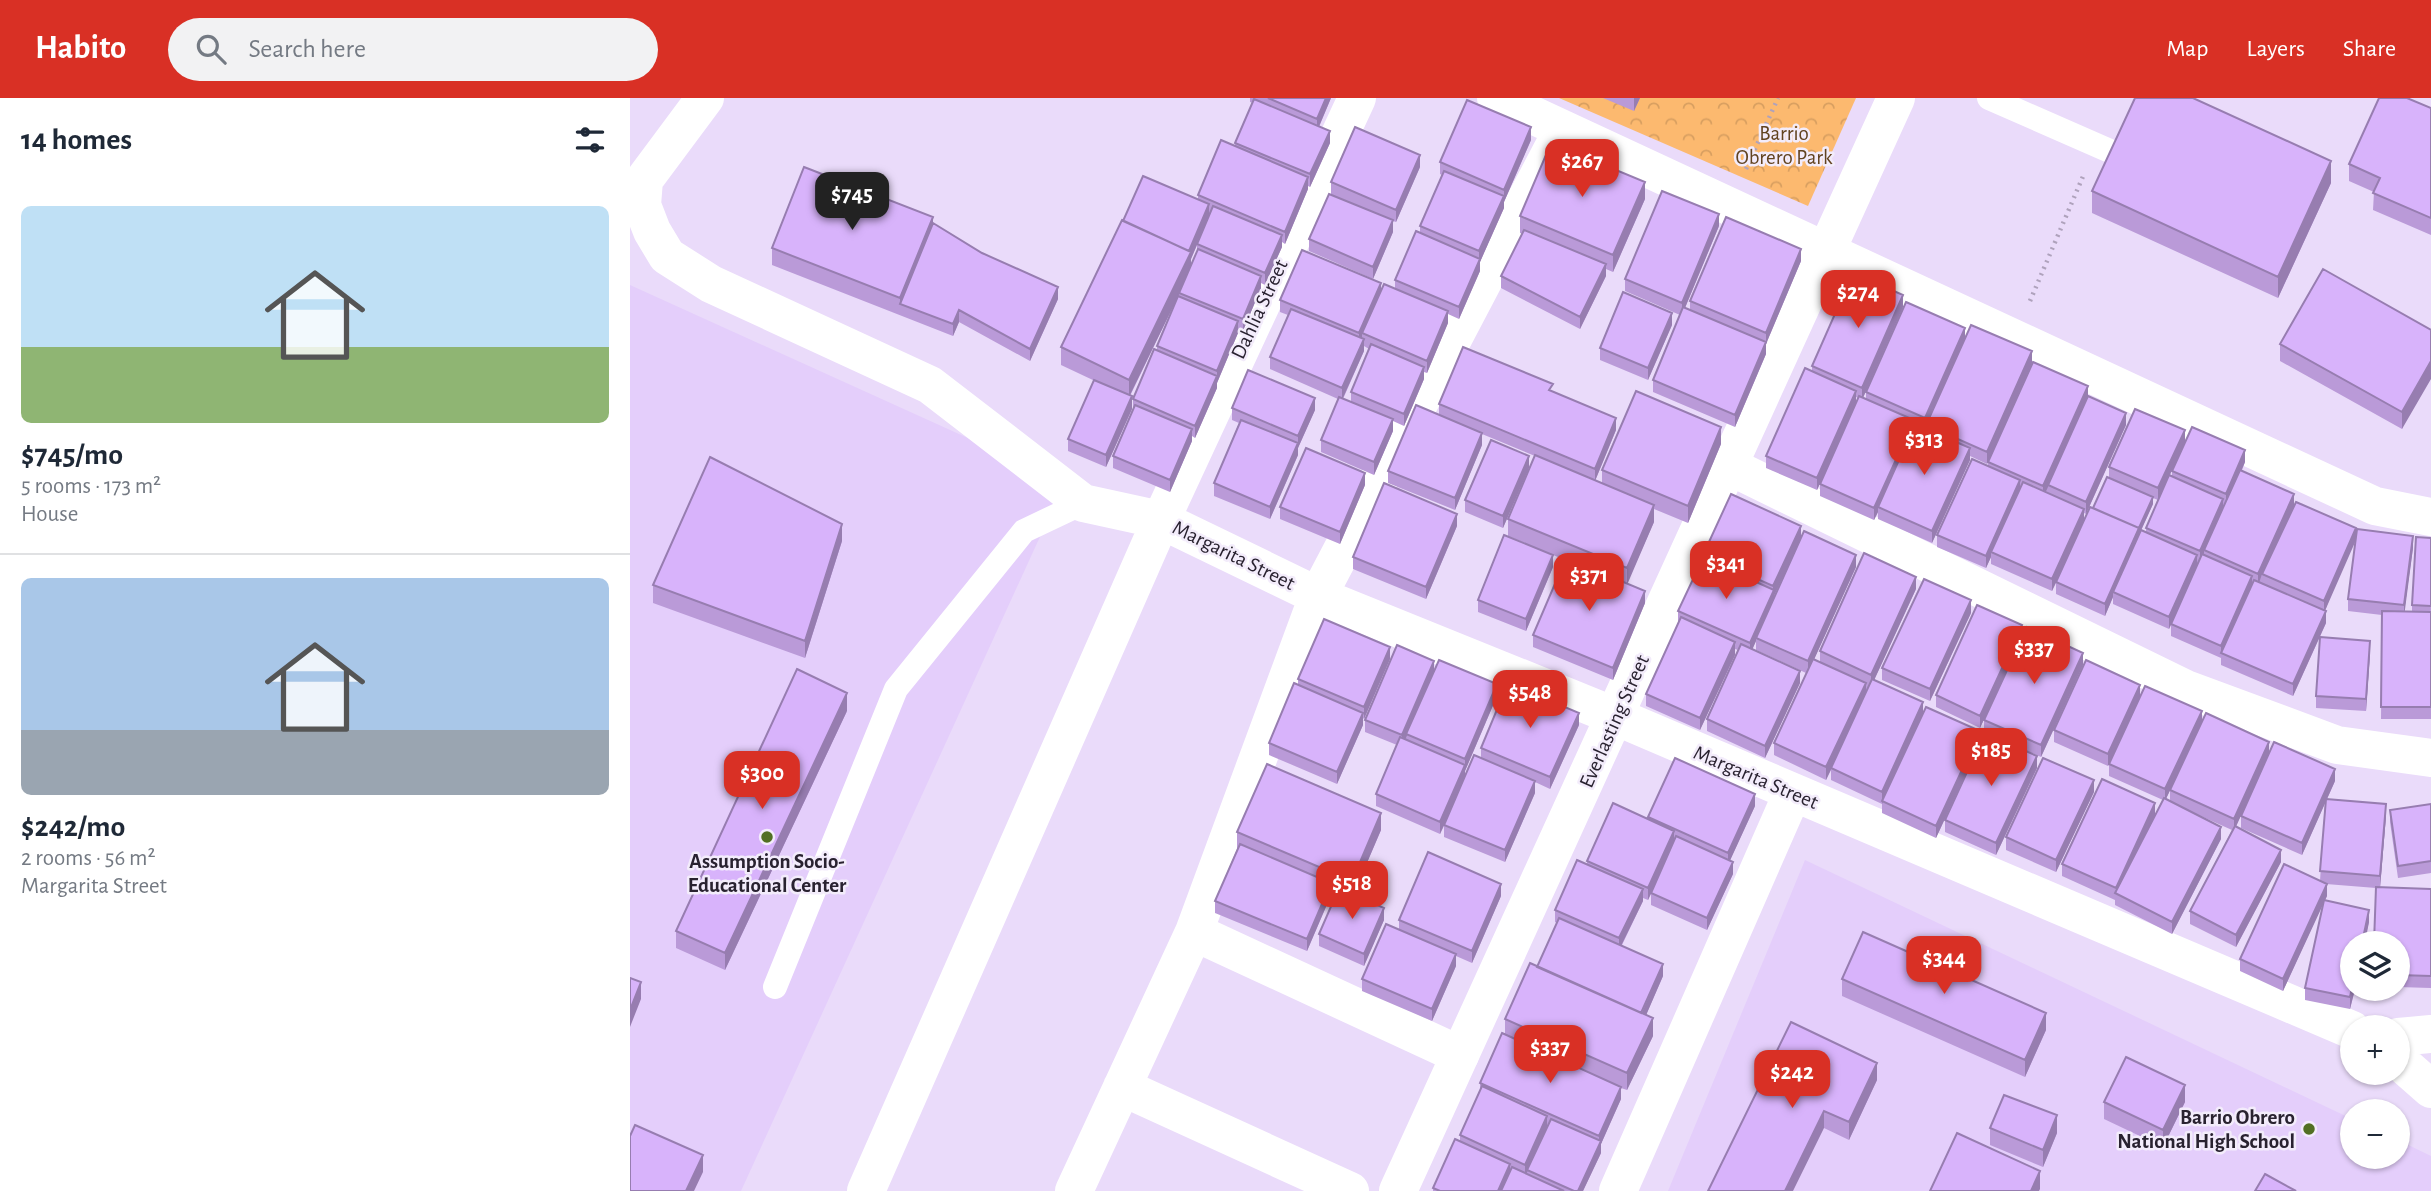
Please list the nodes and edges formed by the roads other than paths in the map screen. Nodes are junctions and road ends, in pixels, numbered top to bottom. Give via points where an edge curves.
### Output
1 (705, 98) edge
2 (1357, 98) edge
3 (1496, 98) edge
4 (1896, 98) edge
5 (1989, 98) edge
6 (1563, 129) junction
7 (2119, 155) edge
8 (1827, 250) junction
9 (1727, 465) junction
10 (1083, 503) junction
11 (2431, 517) edge
12 (1161, 520) junction
13 (1318, 596) junction
14 (1617, 717) junction
15 (2431, 758) edge
16 (1792, 794) junction
17 (1194, 932) junction
18 (775, 987) dead end
19 (2340, 1025) edge
20 (2431, 1034) edge
21 (2410, 1036) edge
22 (1460, 1055) junction
23 (2410, 1071) edge
24 (1122, 1087) junction
25 (2431, 1089) edge
26 (866, 1191) edge
27 (1074, 1191) edge
28 (1350, 1191) edge
29 (1398, 1191) edge
30 (1618, 1191) edge

1 - 10 street via 644,180 642,205 667,256 710,284 930,385
2 - 12 street, Dahlia Street
3 - 6 street
4 - 8 street, Everlasting Street
5 - 7 lane
6 - 8 street
6 - 13 street
8 - 9 street, Everlasting Street
8 - 11 street via 2375,506
9 - 14 street, Everlasting Street
9 - 15 street via 2186,689 2337,745
10 - 12 street, Margarita Street
10 - 18 lane via 1024,531 896,689
12 - 13 street, Margarita Street
12 - 26 street, Dahlia Street
13 - 14 street, Margarita Street
13 - 17 street
14 - 16 street, Margarita Street
14 - 22 street, Everlasting Street
16 - 19 street, Margarita Street
16 - 30 street
17 - 22 street
17 - 24 street
20 - 21 street
22 - 29 street, Everlasting Street
23 - 25 street
24 - 27 street
24 - 28 street

